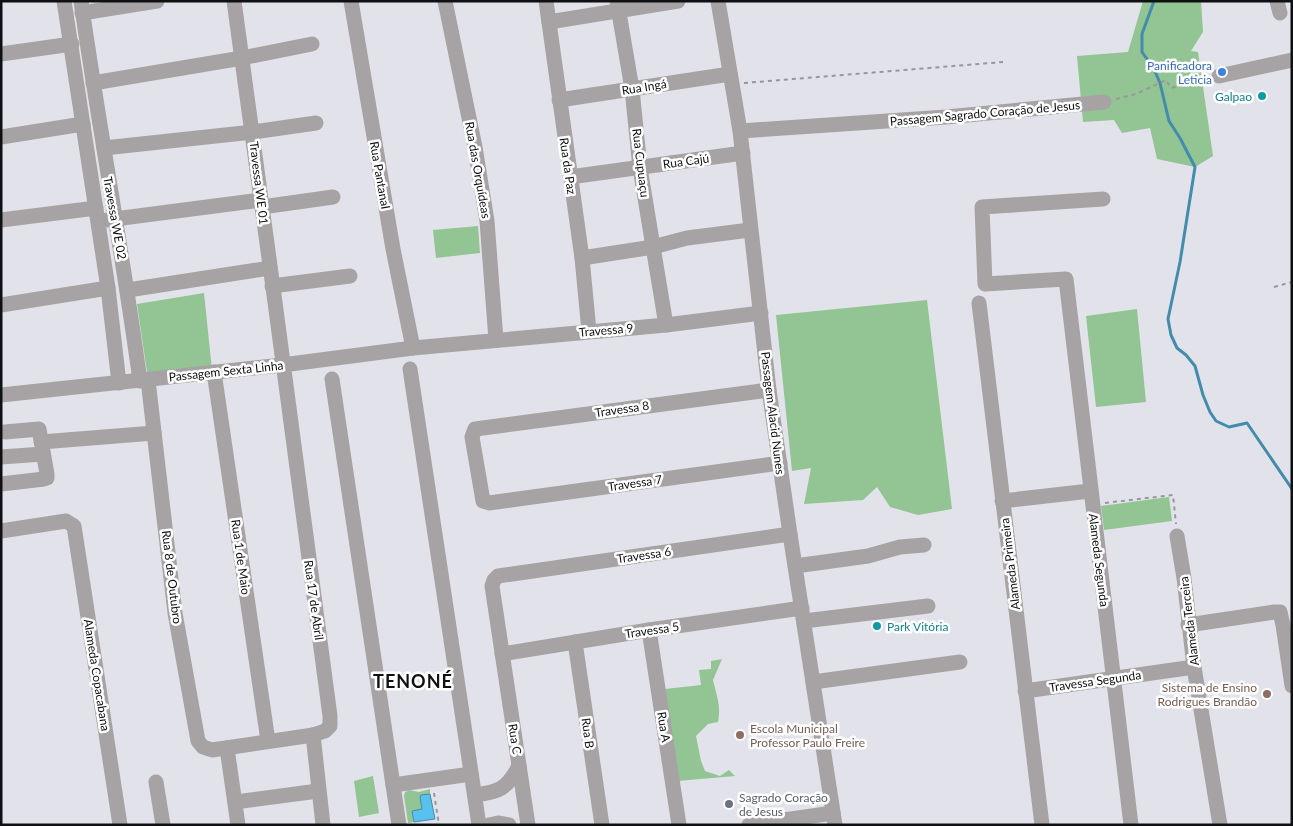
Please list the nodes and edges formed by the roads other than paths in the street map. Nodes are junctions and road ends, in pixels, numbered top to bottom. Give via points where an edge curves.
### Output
1 (64, 1) edge
2 (157, 1) edge
3 (234, 1) edge
4 (351, 1) edge
5 (445, 1) edge
6 (546, 1) edge
7 (678, 1) edge
8 (718, 1) edge
9 (618, 6) edge
10 (82, 7) edge
11 (549, 22) junction
12 (312, 44) dead end
13 (73, 50) junction
14 (1, 54) edge
15 (89, 55) junction
16 (242, 58) junction
17 (1291, 64) edge
18 (1219, 76) road end
19 (731, 79) junction
20 (93, 83) junction
21 (632, 89) junction
22 (559, 100) junction
23 (1104, 102) road end
24 (316, 123) dead end
25 (84, 124) junction
26 (740, 131) junction
27 (253, 132) junction
28 (1, 137) edge
29 (104, 148) junction
30 (743, 153) junction
31 (640, 168) junction
32 (570, 177) junction
33 (334, 197) dead end
34 (1103, 199) dead end
35 (261, 203) junction
36 (97, 215) junction
37 (115, 219) junction
38 (1, 220) edge
39 (750, 230) junction
40 (653, 247) junction
41 (582, 258) junction
42 (270, 268) junction
43 (350, 276) dead end
44 (272, 286) junction
45 (108, 288) junction
46 (128, 290) junction
47 (979, 303) dead end
48 (1, 305) edge
49 (761, 312) junction
50 (666, 325) junction
51 (589, 331) junction
52 (496, 340) junction
53 (450, 344) joint
54 (413, 348) junction
55 (282, 365) junction
56 (410, 369) dead end
57 (214, 372) junction
58 (332, 379) dead end
59 (144, 380) junction
60 (119, 383) junction
61 (769, 390) junction
62 (1, 395) edge
63 (5, 432) dead end
64 (154, 433) junction
65 (42, 448) junction
66 (1, 457) edge
67 (780, 463) junction
68 (1, 484) edge
69 (1091, 497) junction
70 (1002, 500) junction
71 (490, 504) joint
72 (1, 531) edge
73 (790, 534) junction
74 (1177, 536) road end
75 (924, 544) dead end
76 (795, 566) junction
77 (928, 606) dead end
78 (803, 614) junction
79 (1188, 625) junction
80 (649, 630) junction
81 (575, 642) junction
82 (502, 654) junction
83 (960, 662) dead end
84 (1194, 667) junction
85 (1114, 678) junction
86 (813, 682) junction
87 (1292, 686) edge
88 (1025, 691) junction
89 (313, 735) junction
90 (268, 741) junction
91 (228, 748) junction
92 (519, 766) junction
93 (471, 774) junction
94 (156, 782) dead end
95 (393, 785) junction
96 (318, 792) junction
97 (474, 795) junction
98 (234, 802) junction
99 (834, 819) edge
100 (120, 825) edge
101 (163, 825) edge
102 (238, 825) edge
103 (323, 825) edge
104 (399, 825) edge
105 (479, 825) edge
106 (489, 825) edge
107 (509, 825) edge
108 (528, 825) edge
109 (602, 825) edge
110 (679, 825) edge
111 (749, 825) edge
112 (1042, 825) edge
113 (1131, 825) edge
114 (1220, 825) edge

1 - 13 street, Travessa WE 02
2 - 10 street
3 - 16 street, Travessa WE 01
4 - 54 street, Rua Pantanal
5 - 52 street, Rua das Orquídeas via 487,221
6 - 11 street, Rua da Paz
7 - 9 street
8 - 19 street, Passagem Alacid Nunes
9 - 11 street
9 - 21 street, Rua Cupuaçu
10 - 15 street, Travessa WE 02
11 - 22 street, Rua da Paz
12 - 16 street
13 - 14 street
13 - 15 street
13 - 25 street, Travessa WE 02
15 - 20 street, Travessa WE 02
16 - 20 street
16 - 27 street, Travessa WE 01
17 - 18 street
19 - 21 street, Rua Ingá
19 - 26 street, Passagem Alacid Nunes
20 - 29 street, Travessa WE 02
21 - 22 street, Rua Ingá
21 - 31 street, Rua Cupuaçu
22 - 32 street, Rua da Paz
23 - 26 street, Passagem Sagrado Coração de Jesus
24 - 27 street
25 - 28 street
25 - 36 street, Travessa WE 02
26 - 30 street, Passagem Alacid Nunes
27 - 29 street
27 - 35 street, Travessa WE 01
29 - 37 street, Travessa WE 02
30 - 31 street, Rua Cajú
30 - 39 street, Passagem Alacid Nunes
31 - 32 street, Rua Cajú
31 - 40 street, Rua Cupuaçu
32 - 41 street, Rua da Paz
33 - 35 street
34 - 69 street, Alameda Segunda via 982,207 985,284 1066,279
35 - 37 street
35 - 42 street, Travessa WE 01
36 - 37 street
36 - 38 street
36 - 45 street, Travessa WE 02
37 - 46 street, Travessa WE 02
39 - 40 street via 687,238
39 - 49 street, Passagem Alacid Nunes
40 - 41 street
40 - 50 street, Rua Cupuaçu
41 - 51 street, Rua da Paz
42 - 44 street, Travessa WE 01
42 - 46 street
43 - 44 street
44 - 55 street, Travessa WE 01
45 - 48 street
45 - 60 street, Travessa WE 02
46 - 59 street, Travessa WE 02
47 - 70 street, Alameda Primeira
49 - 50 street, Travessa 9
49 - 61 street, Passagem Alacid Nunes
50 - 51 street, Travessa 9
51 - 52 street, Travessa 9
52 - 53 street, Travessa 9
53 - 54 street, Passagem Sexta Linha
54 - 55 street, Passagem Sexta Linha
55 - 57 street, Passagem Sexta Linha
55 - 89 street, Rua 17 de Abril via 330,716 326,732
56 - 93 street
57 - 59 street, Passagem Sexta Linha
57 - 90 street, Rua 1 de Maio
58 - 95 street
59 - 60 street, Passagem Sexta Linha
59 - 64 street, Rua 8 de Outubro
60 - 62 street, Passagem Sexta Linha
61 - 67 street, Passagem Alacid Nunes
61 - 71 street, Travessa 8 via 476,430 472,437 483,500
63 - 65 street via 36,428 40,432
64 - 65 street
64 - 91 street, Rua 8 de Outubro via 175,613 198,741 212,750
65 - 66 street
65 - 68 street via 47,478
67 - 71 street, Travessa 7
67 - 73 street, Passagem Alacid Nunes
69 - 70 street
69 - 85 street, Alameda Segunda
70 - 88 street, Alameda Primeira
72 - 100 street, Alameda Copacabana via 66,521 74,526
73 - 76 street, Passagem Alacid Nunes
73 - 82 street, Travessa 6 via 498,576 492,586
74 - 79 street, Alameda Terceira
75 - 76 street
76 - 78 street, Passagem Alacid Nunes
77 - 78 street, Travessa 5
78 - 80 street, Travessa 5
78 - 86 street, Passagem Alacid Nunes
79 - 84 street, Alameda Terceira
79 - 87 street via 1280,612
80 - 81 street, Travessa 5
80 - 110 street, Rua A
81 - 82 street, Travessa 5
81 - 109 street, Rua B
82 - 92 street, Rua C
83 - 86 street
84 - 85 street, Travessa Segunda
84 - 114 street, Alameda Terceira
85 - 88 street, Travessa Segunda
85 - 113 street, Alameda Segunda
86 - 99 street, Passagem Alacid Nunes
88 - 112 street, Alameda Primeira
89 - 90 street, Rua 8 de Outubro
89 - 96 street
90 - 91 street, Rua 8 de Outubro
91 - 98 street
92 - 97 street via 502,789
92 - 108 street, Rua C
93 - 95 street
93 - 97 street
94 - 101 street
95 - 104 street
96 - 98 street
96 - 103 street
97 - 105 street
98 - 102 street
99 - 111 street
106 - 107 street

